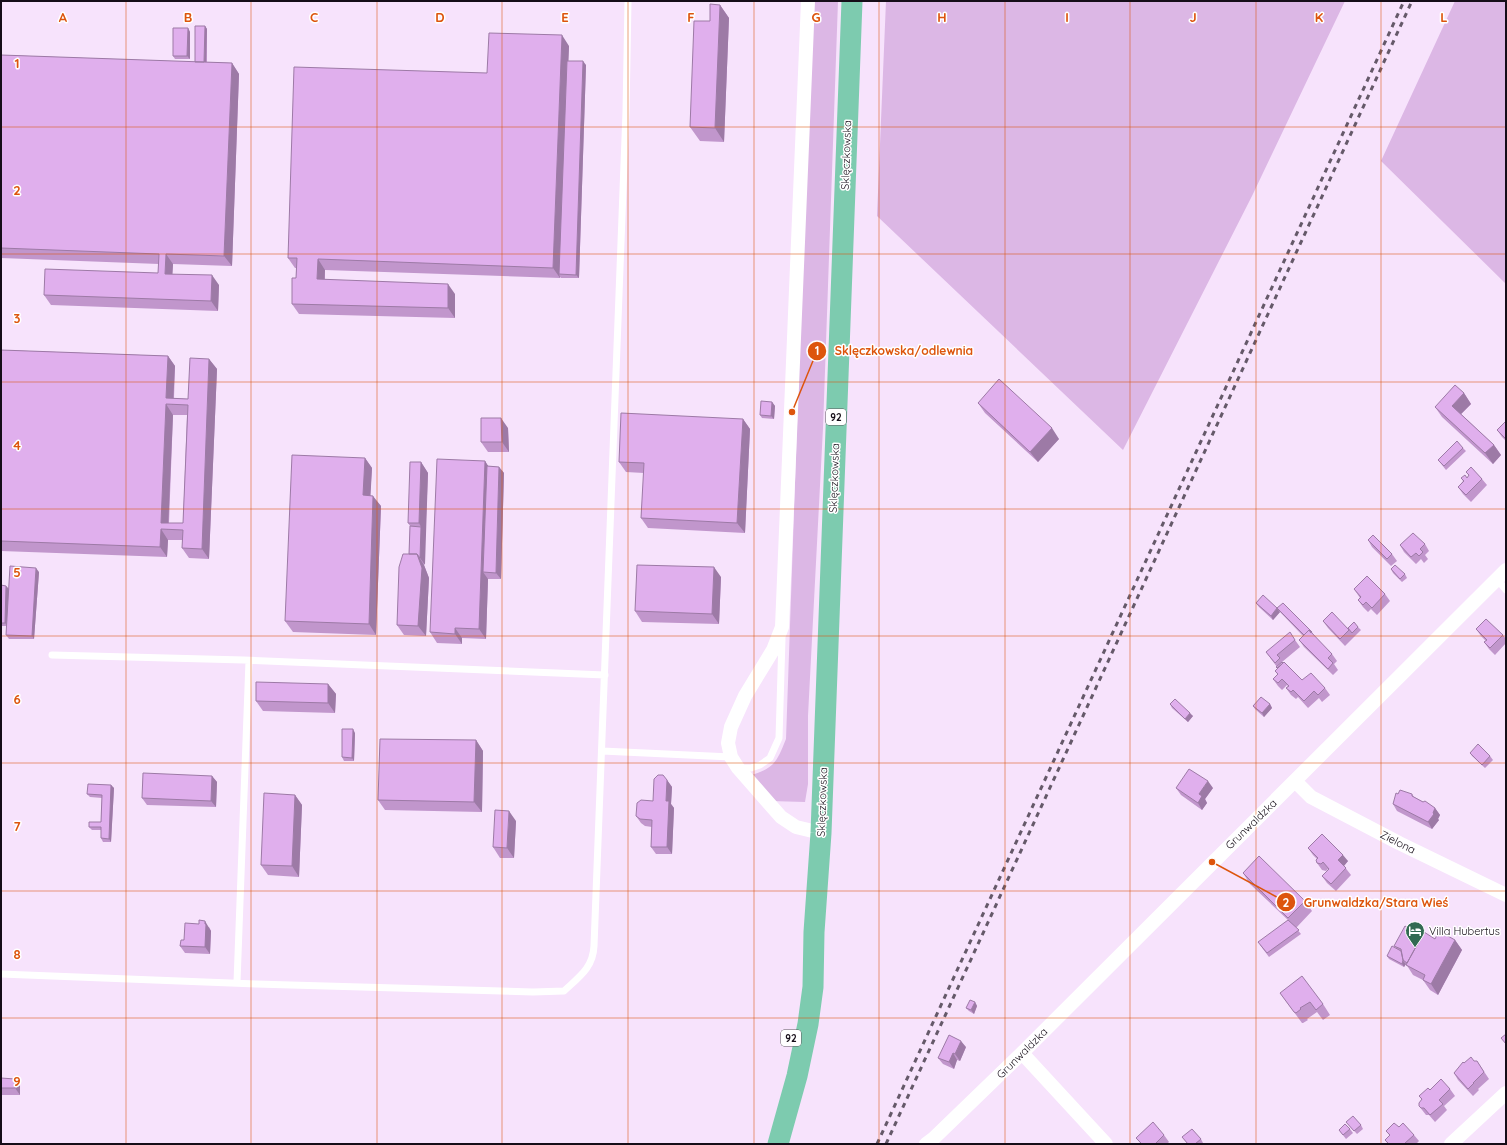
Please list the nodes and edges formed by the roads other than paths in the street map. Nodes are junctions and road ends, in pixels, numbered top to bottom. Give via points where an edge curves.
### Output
1 (628, 1) edge
2 (808, 1) edge
3 (852, 1) edge
4 (1501, 574) edge
5 (1506, 590) edge
6 (782, 627) junction
7 (52, 655) dead end
8 (249, 660) junction
9 (605, 675) junction
10 (602, 751) junction
11 (735, 762) junction
12 (1295, 781) junction
13 (821, 833) junction
14 (1506, 895) edge
15 (814, 932) junction
16 (1, 974) edge
17 (237, 982) junction
18 (1022, 1053) junction
19 (1506, 1093) edge
20 (764, 1144) edge
21 (778, 1144) edge
22 (926, 1144) edge
23 (1106, 1144) edge
24 (1451, 1144) edge

1 - 9 lane
2 - 6 street
3 - 13 main road, Sklęczkowska / 92
4 - 5 lane
4 - 12 street, Grunwaldzka
6 - 11 street via 773,650 745,696 731,727 728,744
6 - 11 lane via 779,738 770,758 760,765 751,768
7 - 8 lane
8 - 9 lane
8 - 17 lane
9 - 10 lane
10 - 11 lane
10 - 17 lane via 593,958 586,970 564,992
11 - 13 street via 780,817 796,827
12 - 14 street, Zielona via 1311,797
12 - 18 street, Grunwaldzka
13 - 15 main road, Sklęczkowska / 92
15 - 20 main road, Sklęczkowska / 92 via 801,982 784,1072
15 - 21 main road, Sklęczkowska / 92 via 813,987 808,1024
16 - 17 lane
18 - 22 street, Grunwaldzka
18 - 23 street
19 - 24 street

